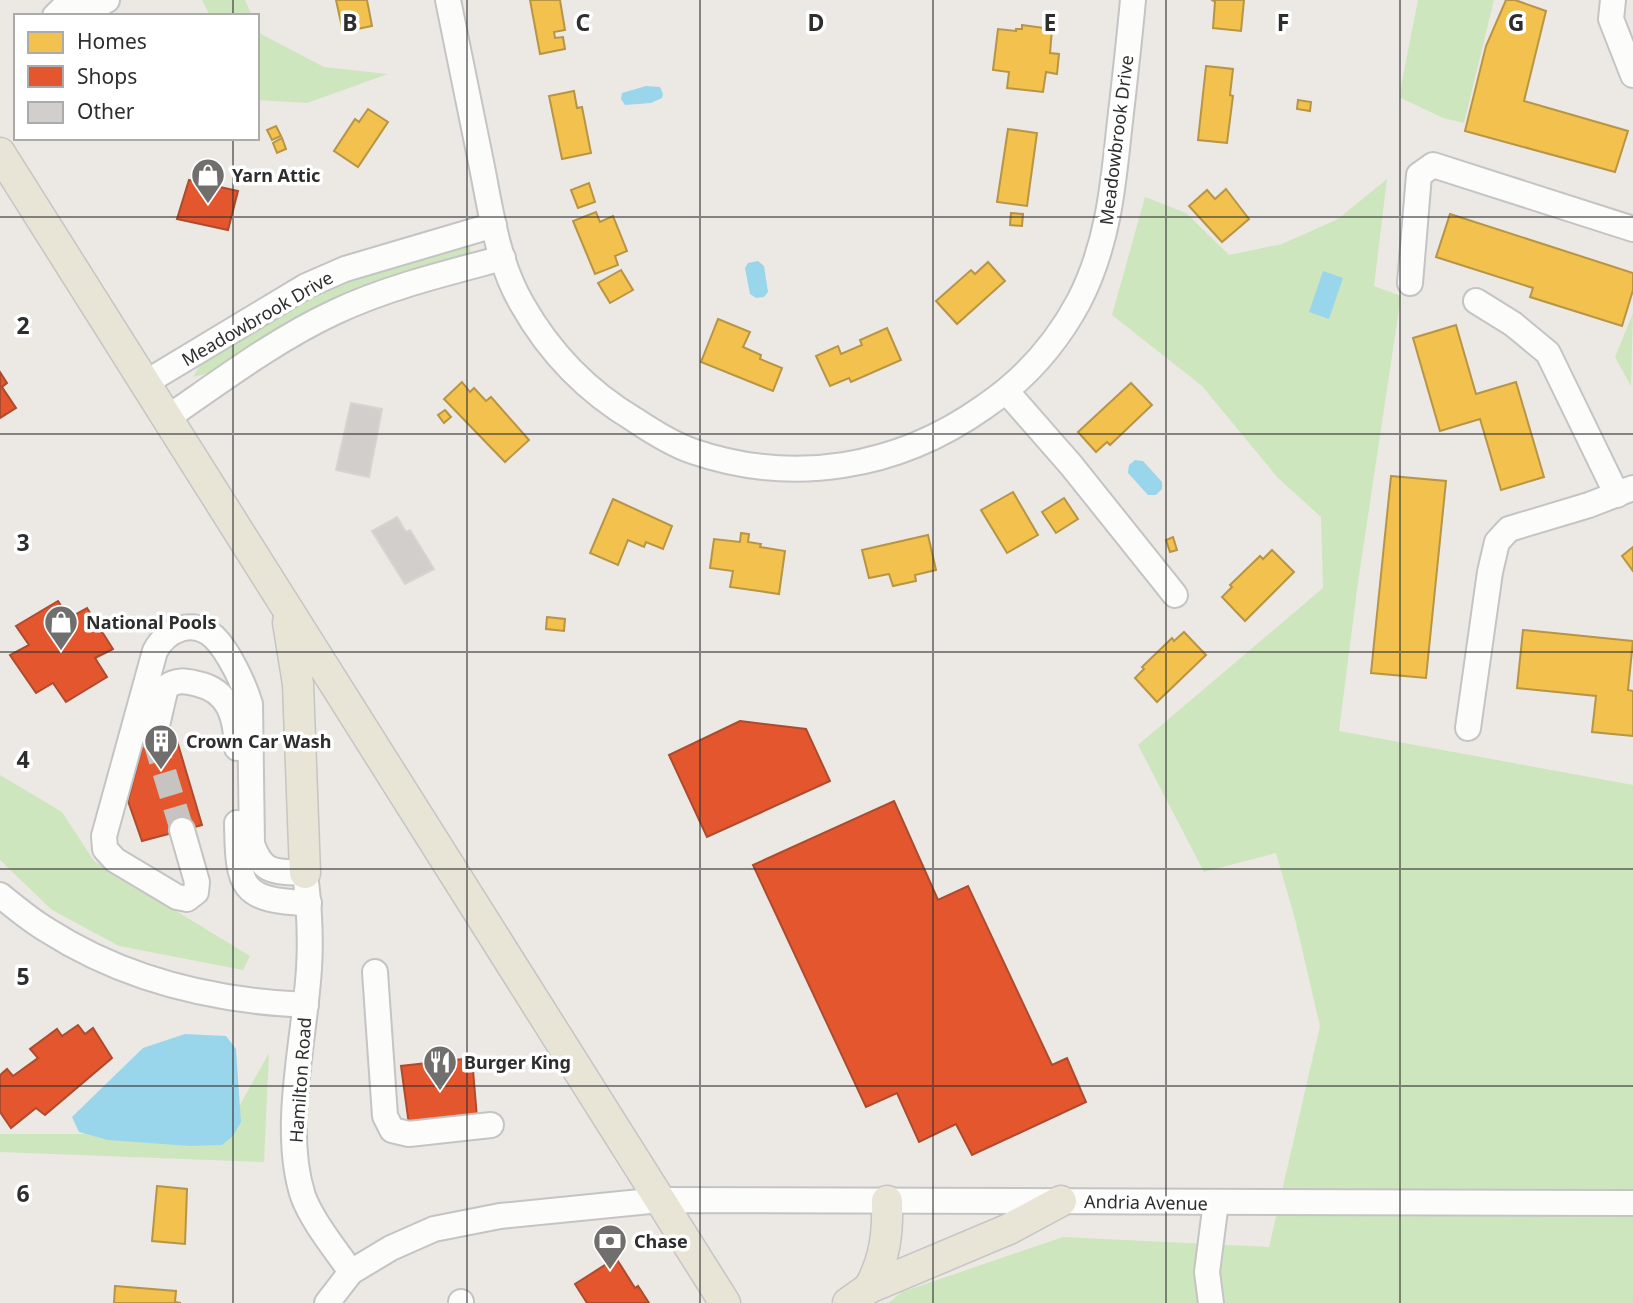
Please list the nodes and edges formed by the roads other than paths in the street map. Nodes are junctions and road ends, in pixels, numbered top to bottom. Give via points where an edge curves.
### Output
1 (71, 0) edge
2 (107, 0) edge
3 (448, 0) edge
4 (1133, 0) edge
5 (1613, 0) edge
6 (58, 14) edge
7 (83, 14) edge
8 (1633, 75) edge
9 (0, 153) edge
10 (494, 225) junction
11 (1633, 229) edge
12 (503, 258) junction
13 (1410, 283) dead end
14 (1476, 301) dead end
15 (145, 383) junction
16 (1007, 392) junction
17 (167, 418) junction
18 (1625, 491) edge
19 (1175, 595) dead end
20 (286, 608) junction
21 (1468, 728) dead end
22 (154, 738) tunnel mouth
23 (182, 830) tunnel mouth
24 (305, 873) junction
25 (0, 895) edge
26 (309, 902) junction
27 (375, 972) dead end
28 (306, 1004) junction
29 (491, 1125) dead end
30 (660, 1200) junction
31 (887, 1201) junction
32 (1061, 1201) junction
33 (1216, 1202) junction
34 (1633, 1203) edge
35 (351, 1272) junction
36 (859, 1295) edge
37 (327, 1303) edge
38 (725, 1303) edge
39 (1211, 1303) edge

1 - 6 street
2 - 7 street
3 - 10 street, Meadowbrook Drive
4 - 16 street, Meadowbrook Drive via 1114,183 1097,262 1062,329
5 - 8 street via 1611,19
9 - 15 main road
10 - 12 street, Meadowbrook Drive
10 - 15 street, Meadowbrook Drive via 390,254 316,282
11 - 13 street via 1433,164 1419,175
12 - 16 street, Meadowbrook Drive via 522,304 540,332 590,389 657,434 727,462 764,468 826,468 896,454 931,441
12 - 17 street, Meadowbrook Drive via 404,286 335,312 287,338
14 - 18 street via 1548,353
15 - 17 main road
16 - 19 street
17 - 20 main road
18 - 21 street via 1509,529 1497,542
20 - 24 main road via 298,684
20 - 30 main road
22 - 26 street via 166,687 184,681 209,686 221,694 230,706 236,729 238,860 245,884 276,902
23 - 24 street via 197,882 196,892 187,899 115,860 105,849 104,836 155,651 171,632 192,628 214,637 244,685 250,704 252,844 258,861 267,868
24 - 26 street, Hamilton Road
25 - 28 street via 46,930 114,967 164,985
26 - 28 street, Hamilton Road
27 - 29 street via 385,1116 392,1130 409,1134
28 - 35 street, Hamilton Road via 294,1142 297,1173 304,1199
30 - 31 street, Andria Avenue
30 - 35 street via 458,1223 391,1248
30 - 38 main road
31 - 32 street, Andria Avenue
31 - 36 main road via 888,1232 878,1272
32 - 33 street, Andria Avenue
32 - 36 main road
33 - 34 street, Andria Avenue
33 - 39 street via 1208,1272
35 - 37 street

